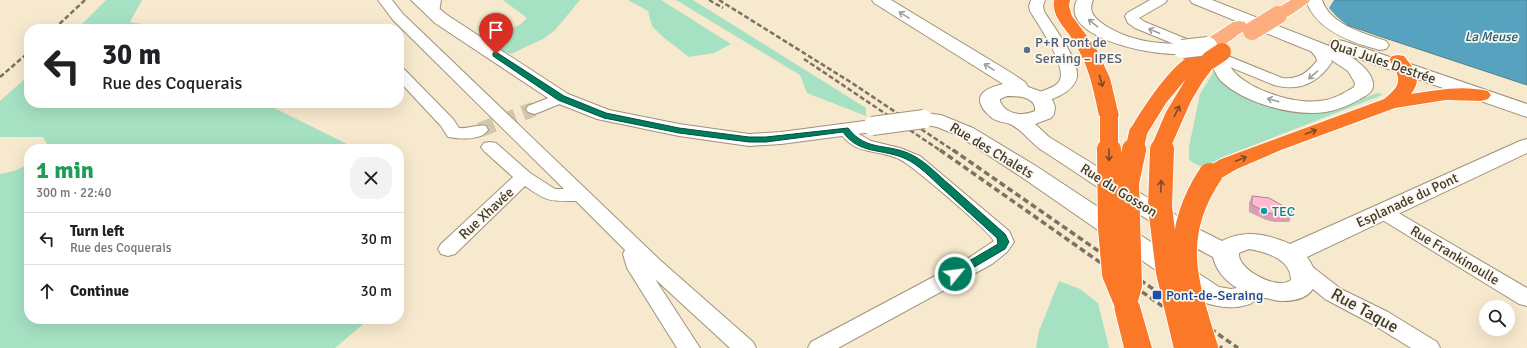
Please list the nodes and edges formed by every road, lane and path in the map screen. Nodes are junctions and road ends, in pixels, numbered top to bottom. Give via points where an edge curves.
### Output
1 (385, 0) edge
2 (880, 0) edge
3 (1038, 0) edge
4 (1062, 0) edge
5 (1085, 0) edge
6 (1160, 0) edge
7 (1198, 0) edge
8 (1206, 0) edge
9 (1314, 0) edge
10 (428, 4) edge
11 (1280, 7) edge
12 (1241, 17) edge
13 (1308, 40) junction
14 (1212, 56) junction
15 (1404, 70) junction
16 (404, 78) edge
17 (1020, 90) junction
18 (1446, 94) junction
19 (1481, 95) junction
20 (1527, 96) edge
21 (561, 98) junction
22 (1040, 98) junction
23 (1391, 103) junction
24 (1527, 105) edge
25 (534, 109) tunnel mouth
26 (1527, 111) edge
27 (1018, 120) junction
28 (845, 129) junction
29 (480, 130) tunnel mouth
30 (1527, 140) edge
31 (490, 147) dead end
32 (524, 177) junction
33 (580, 195) junction
34 (1383, 212) junction
35 (448, 249) dead end
36 (637, 249) junction
37 (1226, 253) junction
38 (1296, 263) junction
39 (1259, 287) junction
40 (1527, 298) edge
41 (1126, 303) junction
42 (1135, 339) edge
43 (689, 348) edge
44 (745, 348) edge
45 (819, 348) edge
46 (1186, 348) edge
47 (1206, 348) edge
48 (1429, 348) edge

1 - 33 street via 398,17
17 -> 2 street via 1003,76
3 - 22 street via 1037,11 1062,52 1070,72 1064,85
4 -> 41 highway, bridge via 1064,16 1087,48 1101,78 1109,116 1110,228 1114,274
14 -> 5 street, bridge via 1182,49 1147,46 1107,33 1084,15 1082,8
13 -> 6 street via 1323,56 1325,62 1302,83 1279,82 1133,20 1132,16
7 - 13 street
8 - 12 street
9 - 20 street via 1317,9 1340,29
10 - 21 street, Rue des Chalets
11 - 12 main road, bridge
11 - 12 street, Quai Jules Destrée
11 - 15 street, Quai Jules Destrée
12 - 13 street
12 - 14 main road
13 -> 14 street via 1343,58 1356,68 1364,83 1363,89 1327,106 1299,106 1272,100 1238,86 1225,75
13 - 15 street via 1370,66
14 - 41 highway, bridge via 1180,72 1167,87 1138,132 1126,182 1130,286
46 -> 14 highway, bridge via 1168,272 1160,207 1162,147 1184,96
15 - 18 street
15 - 19 street, Quai Jules Destrée
15 - 23 highway via 1408,86
15 - 24 street, Quai Jules Destrée
16 - 29 street via 454,133 466,134
17 - 22 street
17 - 27 street via 996,93 990,100 994,110
18 - 19 highway
18 - 23 highway
18 - 30 street
19 - 26 street, Quai Jules Destrée
21 - 25 street
21 - 28 street, Rue des Chalets via 604,115 632,122 729,138 766,139
22 - 27 street via 1045,103 1044,114 1034,119
47 -> 23 highway, bridge via 1185,268 1184,240 1193,206 1210,175 1229,164 1274,146
27 - 37 street, Rue du Gosson via 1042,141 1193,237
28 - 39 street, Rue des Chalets, bridge via 924,119 941,121 966,132 1028,171 1211,295 1230,300 1243,297
28 - 45 street via 852,139 859,143 894,151 910,158 953,192 1002,236 1004,242 1002,246 969,266
30 - 34 street, Esplanade du Pont
31 - 32 street, Rue Xhavée
32 - 33 street, Rue Xhavée via 551,195
32 - 35 street, Rue Xhavée
33 - 36 street
34 - 38 street, Esplanade du Pont
34 - 40 street, Rue Frankinoulle
36 - 43 street via 634,254 637,268
36 - 44 street
37 - 38 street via 1229,246 1238,242 1263,243 1277,248
37 - 39 street via 1230,268 1237,275
38 - 39 street via 1305,278 1298,288 1290,291
38 - 48 street, Rue Taque via 1334,294
41 - 42 highway

